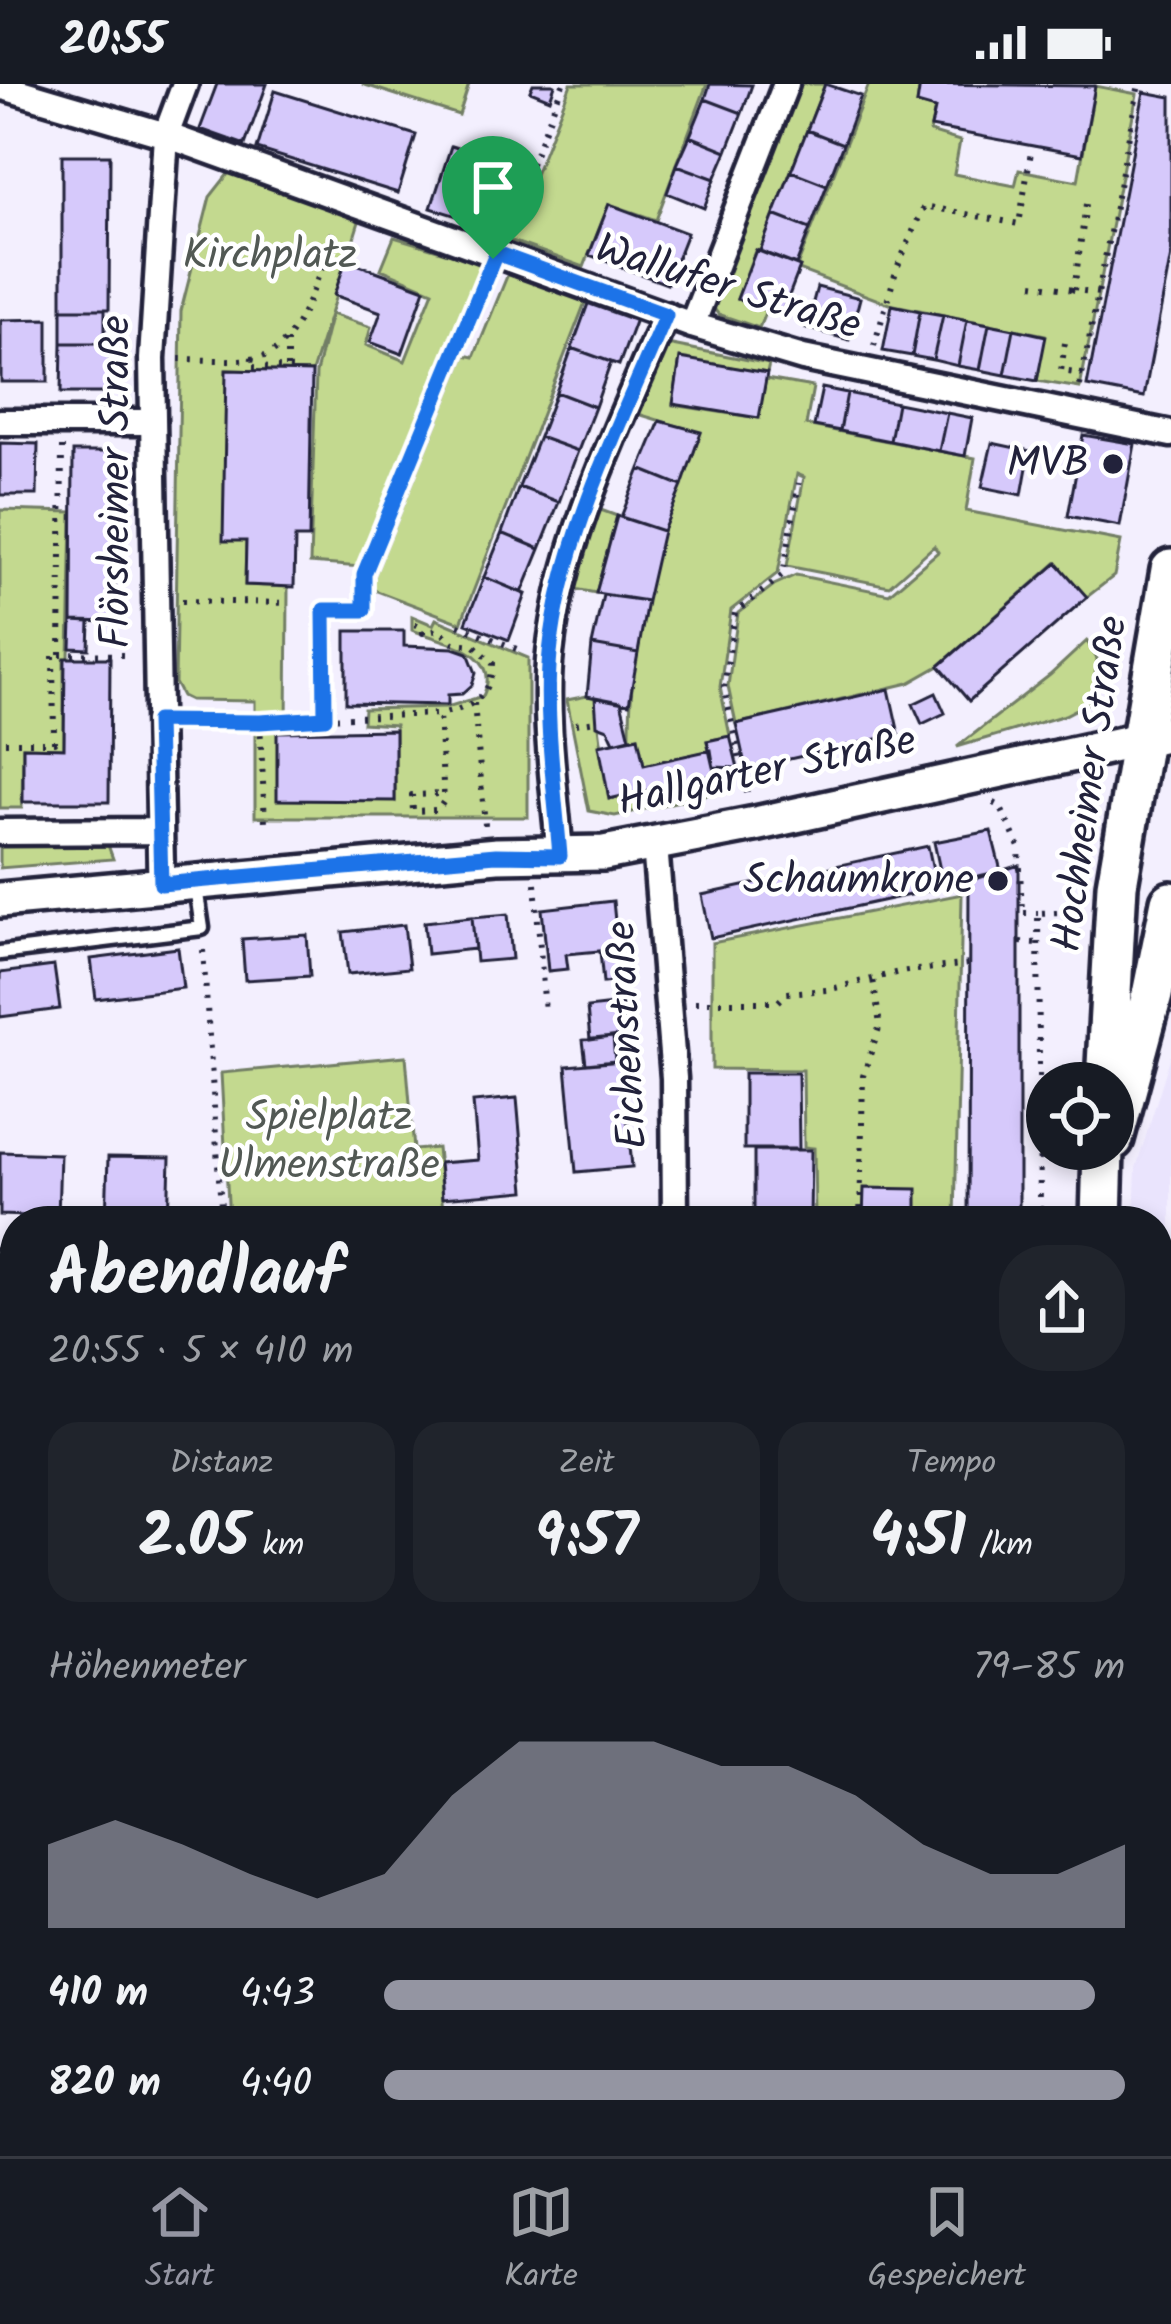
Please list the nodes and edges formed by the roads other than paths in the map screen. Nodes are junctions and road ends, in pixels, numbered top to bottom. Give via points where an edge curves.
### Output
1 (185, 84) edge
2 (786, 84) edge
3 (0, 86) edge
4 (166, 135) junction
5 (666, 315) junction
6 (692, 325) junction
7 (0, 422) edge
8 (152, 422) junction
9 (1171, 434) edge
10 (1171, 571) edge
11 (1155, 736) edge
12 (159, 831) junction
13 (0, 832) edge
14 (655, 845) junction
15 (547, 855) junction
16 (196, 880) junction
17 (161, 884) junction
18 (0, 900) edge
19 (1171, 902) edge
20 (0, 953) edge
21 (1107, 1062) edge
22 (1134, 1062) edge
23 (675, 1206) edge

1 - 4 street, Flörsheimer Straße
2 - 6 street
3 - 4 street, Wallufer Straße
4 - 5 street, Wallufer Straße
4 - 8 street, Flörsheimer Straße
5 - 6 street, Wallufer Straße
5 - 15 street via 556,608
6 - 9 street, Wallufer Straße via 803,358
7 - 8 street
8 - 12 street, Flörsheimer Straße
10 - 11 main road, Hochheimer Straße
11 - 14 street, Hallgarter Straße
11 - 21 main road, Hochheimer Straße via 1117,885
12 - 13 street
12 - 17 street, Flörsheimer Straße
14 - 15 street, Hallgarter Straße
14 - 23 street, Eichenstraße via 674,1078
15 - 16 street, Hallgarter Straße
16 - 17 street, Hallgarter Straße
16 - 20 lane via 202,928
17 - 18 street, Hallgarter Straße
19 - 22 main road

